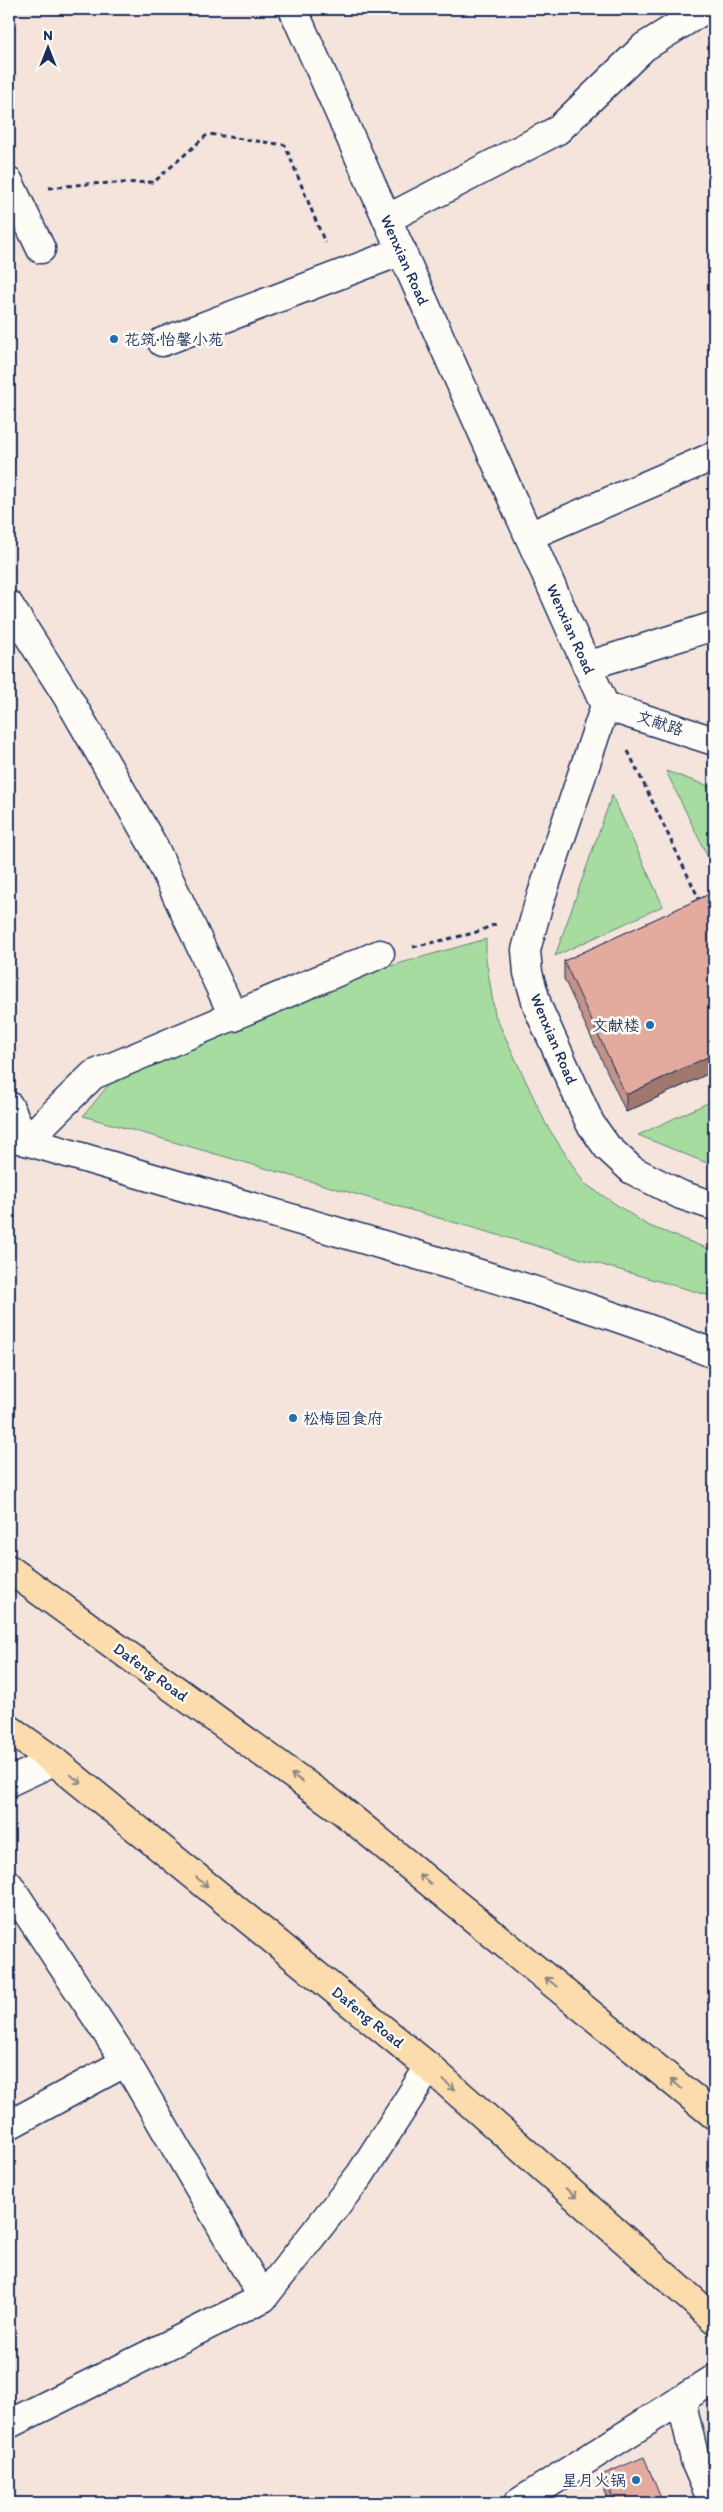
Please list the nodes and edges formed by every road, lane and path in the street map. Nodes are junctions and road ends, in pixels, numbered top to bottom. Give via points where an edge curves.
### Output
1 (293, 9) edge
2 (705, 9) edge
3 (11, 187) edge
4 (387, 219) junction
5 (41, 249) dead end
6 (402, 251) junction
7 (339, 277) junction
8 (162, 342) dead end
9 (714, 456) edge
10 (529, 536) junction
11 (9, 605) edge
12 (714, 626) edge
13 (588, 666) junction
14 (605, 706) junction
15 (714, 741) edge
16 (701, 902) edge
17 (538, 906) junction
18 (380, 954) joint
19 (234, 1017) junction
20 (9, 1106) edge
21 (17, 1139) edge
22 (714, 1206) edge
23 (714, 1354) edge
24 (9, 1569) edge
25 (9, 1729) edge
26 (54, 1761) junction
27 (9, 1782) edge
28 (9, 1885) edge
29 (126, 2062) junction
30 (429, 2067) junction
31 (714, 2115) edge
32 (9, 2125) edge
33 (263, 2298) junction
34 (714, 2319) edge
35 (714, 2379) edge
36 (681, 2400) junction
37 (9, 2424) edge
38 (518, 2503) edge
39 (713, 2503) edge

1 - 4 street, Wenxian Road
2 - 4 street via 644,47 558,130
3 - 5 street
3 - 7 path via 154,182 208,134 285,145
4 - 6 street, Wenxian Road
6 - 7 street
6 - 10 street, Wenxian Road
7 - 8 street
9 - 10 street
10 - 13 street, Wenxian Road
11 - 19 street via 67,696 154,847
12 - 13 street
13 - 14 street, Wenxian Road
14 - 15 street, 文献路
14 - 16 path
14 - 17 street, Wenxian Road
17 - 18 path via 474,933
17 - 22 street, Wenxian Road via 526,950 528,973 538,1008 590,1123 607,1147 632,1170 681,1195
18 - 19 street
19 - 21 street via 93,1075
20 - 21 street
21 - 23 street via 507,1282 670,1336
31 -> 24 highway, Dafeng Road via 340,1810
25 - 26 highway, Dafeng Road
26 - 27 street
26 -> 30 highway, Dafeng Road
28 - 29 street
29 - 32 street
29 - 33 street
30 - 33 street via 360,2175
30 -> 34 highway, Dafeng Road
33 - 37 street
35 - 36 street
36 - 38 street
36 - 39 street via 696,2464

